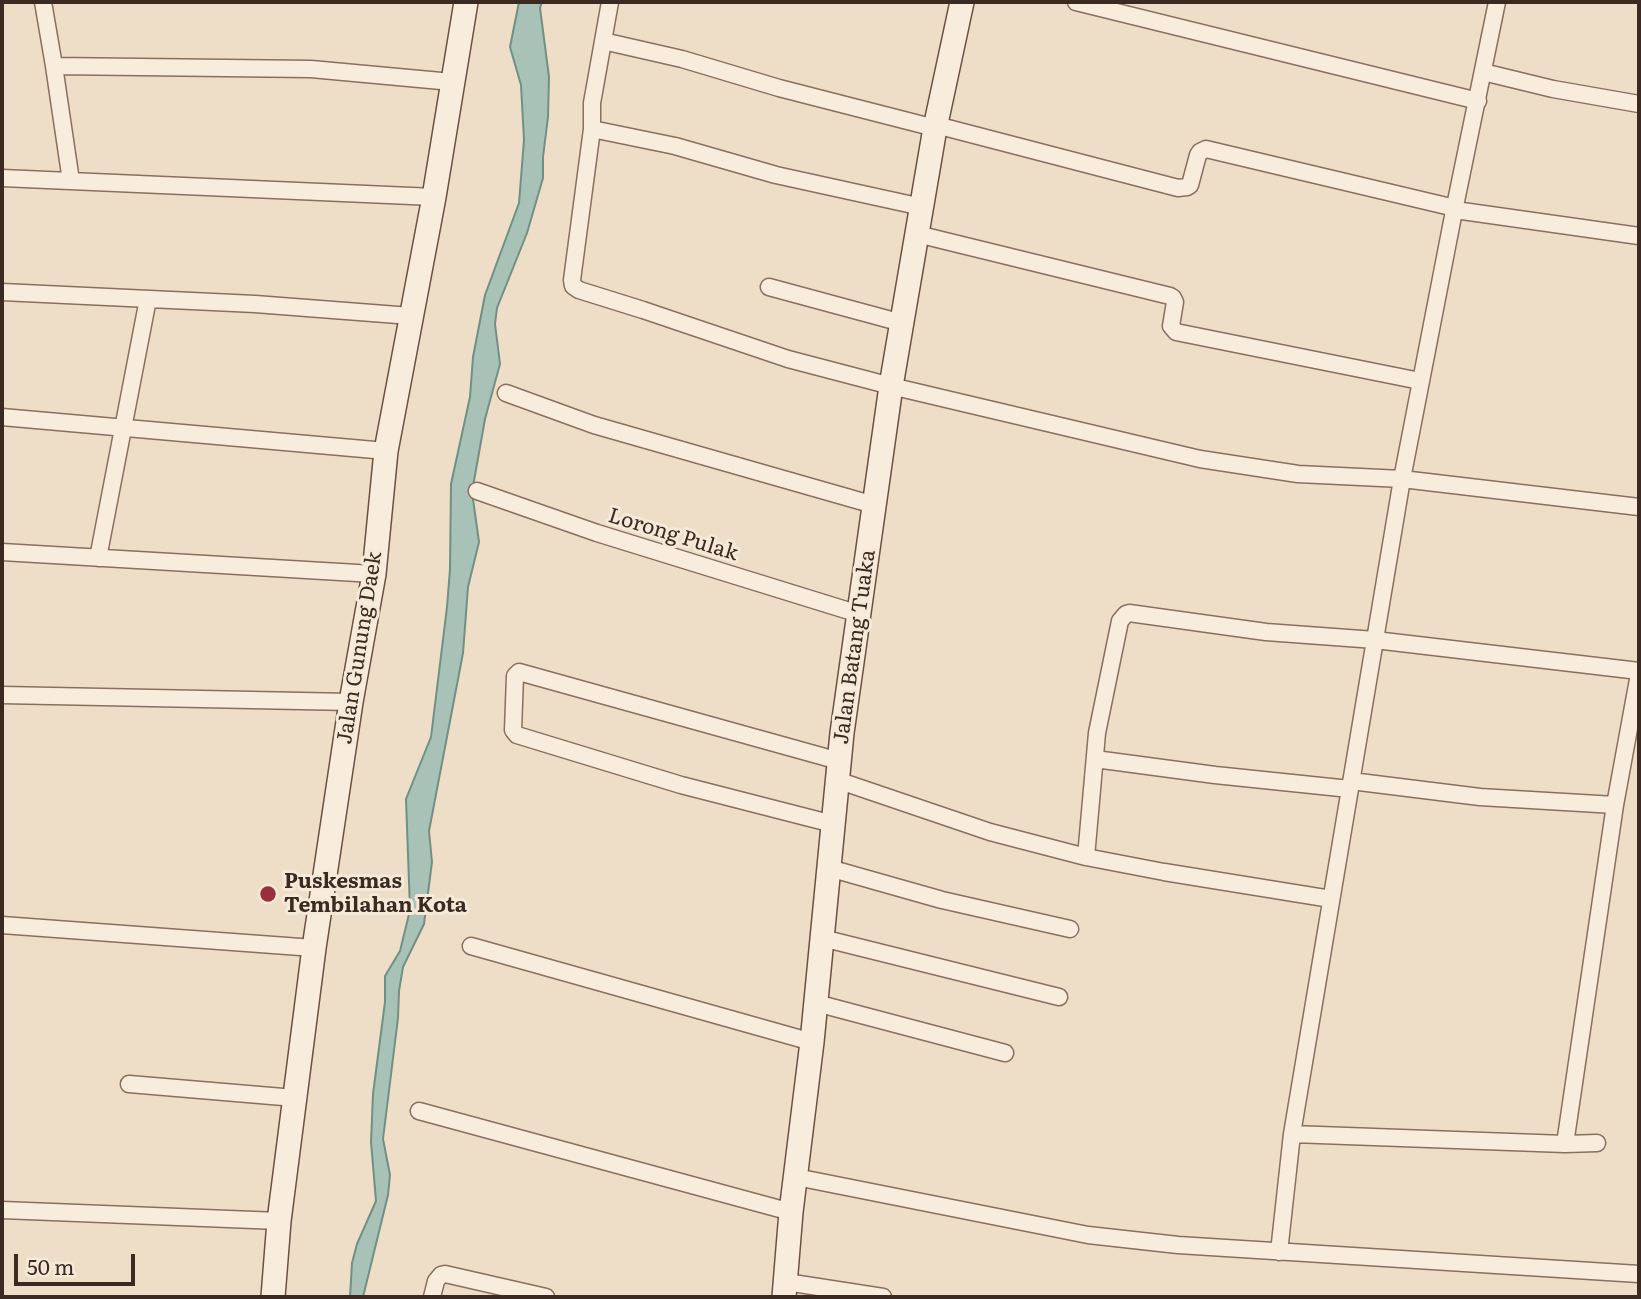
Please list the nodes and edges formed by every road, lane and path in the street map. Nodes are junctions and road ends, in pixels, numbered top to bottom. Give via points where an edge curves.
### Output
1 (43, 2) edge
2 (466, 2) edge
3 (610, 2) edge
4 (962, 2) edge
5 (1076, 2) edge
6 (1492, 3) edge
7 (603, 41) junction
8 (54, 66) junction
9 (1483, 72) junction
10 (452, 82) junction
11 (1478, 101) junction
12 (1639, 104) edge
13 (936, 127) junction
14 (592, 130) junction
15 (2, 178) edge
16 (71, 181) junction
17 (434, 197) junction
18 (922, 207) junction
19 (1455, 209) junction
20 (917, 234) junction
21 (1639, 236) edge
22 (769, 287) dead end
23 (2, 292) edge
24 (148, 299) junction
25 (411, 316) junction
26 (902, 323) junction
27 (1420, 381) junction
28 (891, 386) junction
29 (506, 393) dead end
30 (2, 417) edge
31 (124, 428) junction
32 (387, 451) junction
33 (1402, 479) junction
34 (477, 491) dead end
35 (874, 505) junction
36 (1639, 507) edge
37 (2, 552) edge
38 (98, 558) junction
39 (374, 574) junction
40 (859, 614) junction
41 (1376, 640) junction
42 (1639, 672) edge
43 (2, 695) edge
44 (351, 702) junction
45 (1095, 759) junction
46 (838, 771) junction
47 (1351, 785) junction
48 (1615, 805) junction
49 (833, 824) junction
50 (1086, 857) junction
51 (829, 869) junction
52 (1331, 899) junction
53 (2, 925) edge
54 (1070, 929) dead end
55 (822, 938) junction
56 (471, 946) dead end
57 (314, 948) junction
58 (1059, 997) dead end
59 (816, 1003) junction
60 (812, 1042) junction
61 (1004, 1054) dead end
62 (129, 1084) dead end
63 (295, 1098) junction
64 (419, 1111) dead end
65 (1292, 1135) junction
66 (1597, 1143) dead end
67 (1565, 1144) junction
68 (796, 1177) junction
69 (2, 1210) edge
70 (791, 1212) junction
71 (279, 1220) junction
72 (1279, 1252) junction
73 (1639, 1274) edge
74 (785, 1290) edge
75 (273, 1297) edge
76 (432, 1297) edge
77 (545, 1297) edge
78 (883, 1297) edge

1 - 8 street
2 - 10 street, Jalan Gunung Daek
3 - 7 street
4 - 13 street, Jalan Batang Tuaka
5 - 11 street
6 - 9 street
7 - 13 street
7 - 14 street
8 - 10 street via 311,69
8 - 16 street
9 - 11 street
9 - 12 street
10 - 17 street, Jalan Gunung Daek
11 - 19 street
13 - 18 street, Jalan Batang Tuaka
13 - 19 street via 1178,188 1190,185 1198,155 1206,149
14 - 18 street
14 - 28 street via 573,286 788,359
15 - 16 street
16 - 17 street
17 - 25 street, Jalan Gunung Daek
18 - 20 street, Jalan Batang Tuaka
19 - 21 street
19 - 27 street
20 - 26 street, Jalan Batang Tuaka
20 - 27 street via 1170,296 1175,299 1171,326 1176,332
22 - 26 street
23 - 24 street
24 - 25 street
24 - 31 street
25 - 32 street, Jalan Gunung Daek
26 - 28 street, Jalan Batang Tuaka
27 - 33 street
28 - 33 street via 1200,459 1298,474
28 - 35 street, Jalan Batang Tuaka
29 - 35 street via 594,425
30 - 31 street
31 - 32 street
31 - 38 street
32 - 39 street, Jalan Gunung Daek
33 - 36 street
33 - 41 street
34 - 40 street, Lorong Pulak
35 - 40 street, Jalan Batang Tuaka
37 - 38 street
38 - 39 street
39 - 44 street, Jalan Gunung Daek
40 - 46 street, Jalan Batang Tuaka
41 - 42 street
41 - 45 street via 1126,614 1120,621
41 - 47 street
42 - 48 street
43 - 44 street
44 - 57 street, Jalan Gunung Daek
45 - 47 street via 1215,775
45 - 50 street
46 - 49 street, Jalan Batang Tuaka
46 - 49 street via 519,672 515,676 513,730 517,735 681,785
46 - 50 street via 990,832
47 - 48 street
47 - 52 street
48 - 67 street
49 - 51 street, Jalan Batang Tuaka
50 - 52 street
51 - 54 street
51 - 55 street, Jalan Batang Tuaka
52 - 65 street
53 - 57 street
55 - 58 street
55 - 59 street, Jalan Batang Tuaka
56 - 60 street
57 - 63 street, Jalan Gunung Daek
59 - 60 street, Jalan Batang Tuaka
59 - 61 street
60 - 68 street, Jalan Batang Tuaka
62 - 63 street
63 - 71 street, Jalan Gunung Daek
64 - 70 street
65 - 67 street
65 - 72 street
66 - 67 street
68 - 70 street, Jalan Batang Tuaka
68 - 72 street via 1088,1235
69 - 71 street
70 - 74 street, Jalan Batang Tuaka
71 - 75 street, Jalan Gunung Daek
72 - 73 street
74 - 78 street
76 - 77 street via 436,1281 445,1275

